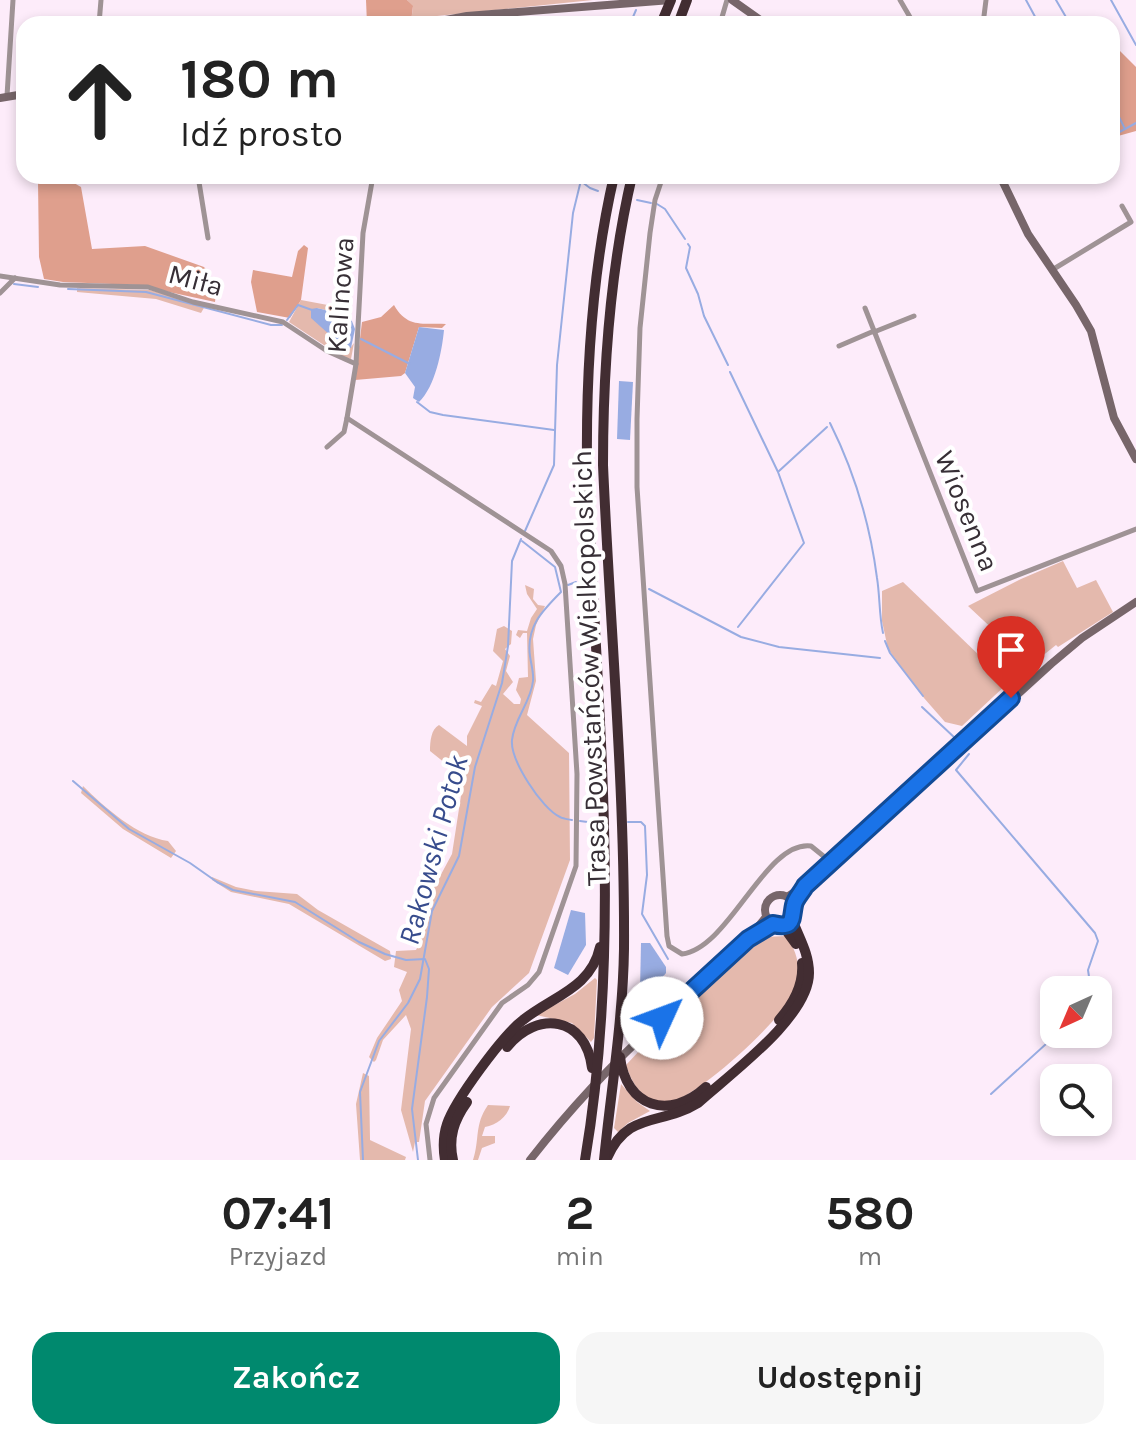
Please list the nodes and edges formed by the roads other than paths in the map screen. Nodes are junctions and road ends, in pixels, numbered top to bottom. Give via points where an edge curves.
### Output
1 (13, 0) edge
2 (730, 0) edge
3 (670, 4) edge
4 (467, 16) edge
5 (754, 16) edge
6 (4, 98) edge
7 (199, 184) edge
8 (372, 184) edge
9 (613, 184) edge
10 (631, 184) edge
11 (661, 184) edge
12 (1004, 184) edge
13 (1122, 206) dead end
14 (208, 238) dead end
15 (1052, 270) junction
16 (0, 276) edge
17 (15, 278) junction
18 (0, 293) edge
19 (865, 308) dead end
20 (914, 316) dead end
21 (874, 332) junction
22 (839, 346) dead end
23 (356, 364) junction
24 (347, 418) junction
25 (327, 447) dead end
26 (1136, 459) edge
27 (1136, 529) edge
28 (1136, 602) edge
29 (832, 863) junction
30 (805, 886) junction
31 (787, 897) junction
32 (794, 905) junction
33 (606, 917) junction
34 (779, 921) junction
35 (618, 1044) junction
36 (594, 1102) junction
37 (430, 1160) edge
38 (445, 1160) edge
39 (453, 1160) edge
40 (530, 1160) edge
41 (585, 1160) edge
42 (605, 1160) edge

1 - 6 street
2 - 5 main road
3 - 4 main road
7 - 14 street
8 - 23 street, Kalinowa via 360,259
9 - 33 highway, Trasa Powstańców Wielkopolskich via 594,287 586,403
10 - 35 highway, Trasa Powstańców Wielkopolskich via 612,290 603,404 624,950
11 - 29 street via 640,328 637,487 669,946 682,954 699,947 794,848 811,846
12 - 15 main road
13 - 15 street via 1131,222
15 - 26 main road via 1091,331 1114,418
16 - 17 street, Miła
17 - 18 street
17 - 23 street, Miła via 148,287 283,322
19 - 21 street, Wiosenna
20 - 21 street
21 - 22 street
21 - 27 street, Wiosenna via 977,591
23 - 24 street, Kalinowa
24 - 25 street via 344,432
24 - 37 street via 551,551 565,584 577,774 575,874 539,972 502,1003 434,1098 426,1124
28 - 29 main road via 1051,664
29 - 30 main road
30 - 31 main road
30 - 32 main road
31 - 32 main road
31 - 34 main road via 777,895 765,908
32 - 34 main road
33 - 36 highway, Trasa Powstańców Wielkopolskich
33 - 38 highway via 600,951 589,973 513,1029 455,1107 446,1127
34 - 35 highway via 801,958 801,981 792,1004 700,1092 674,1106 637,1096 625,1080
34 - 40 main road via 748,939 642,1036
34 - 42 highway via 806,950 809,976 796,1012 698,1103 631,1126
35 - 42 highway, Trasa Powstańców Wielkopolskich
36 - 39 highway via 592,1064 584,1042 559,1024 526,1028 463,1108 451,1140
36 - 41 highway, Trasa Powstańców Wielkopolskich

